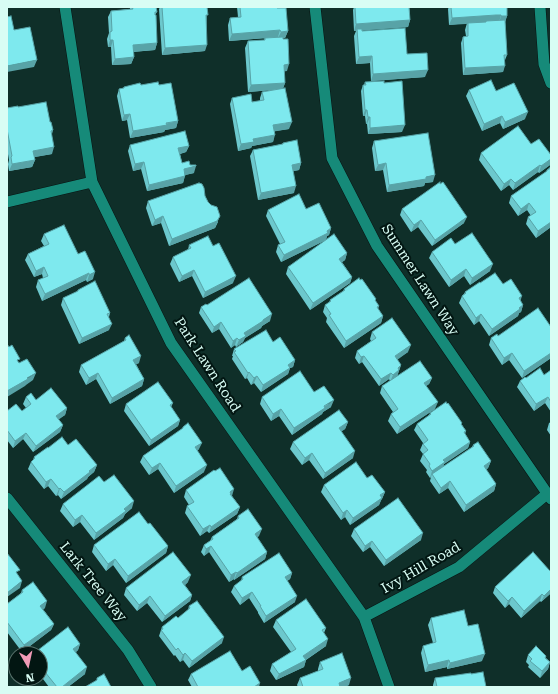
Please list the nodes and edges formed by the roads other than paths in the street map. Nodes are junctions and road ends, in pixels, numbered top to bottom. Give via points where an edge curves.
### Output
1 (65, 7) edge
2 (315, 7) edge
3 (540, 7) edge
4 (551, 83) edge
5 (92, 182) junction
6 (7, 202) edge
7 (549, 497) edge
8 (7, 498) edge
9 (364, 618) junction
10 (151, 687) edge
11 (389, 687) edge

1 - 5 street, Park Lawn Road
2 - 7 street, Summer Lawn Way via 332,158 377,246
3 - 4 street via 544,64
5 - 6 street
5 - 9 street, Park Lawn Road via 171,343
7 - 9 street, Ivy Hill Road via 459,567
8 - 10 street, Lark Tree Way via 128,650
9 - 11 street, Park Lawn Road

